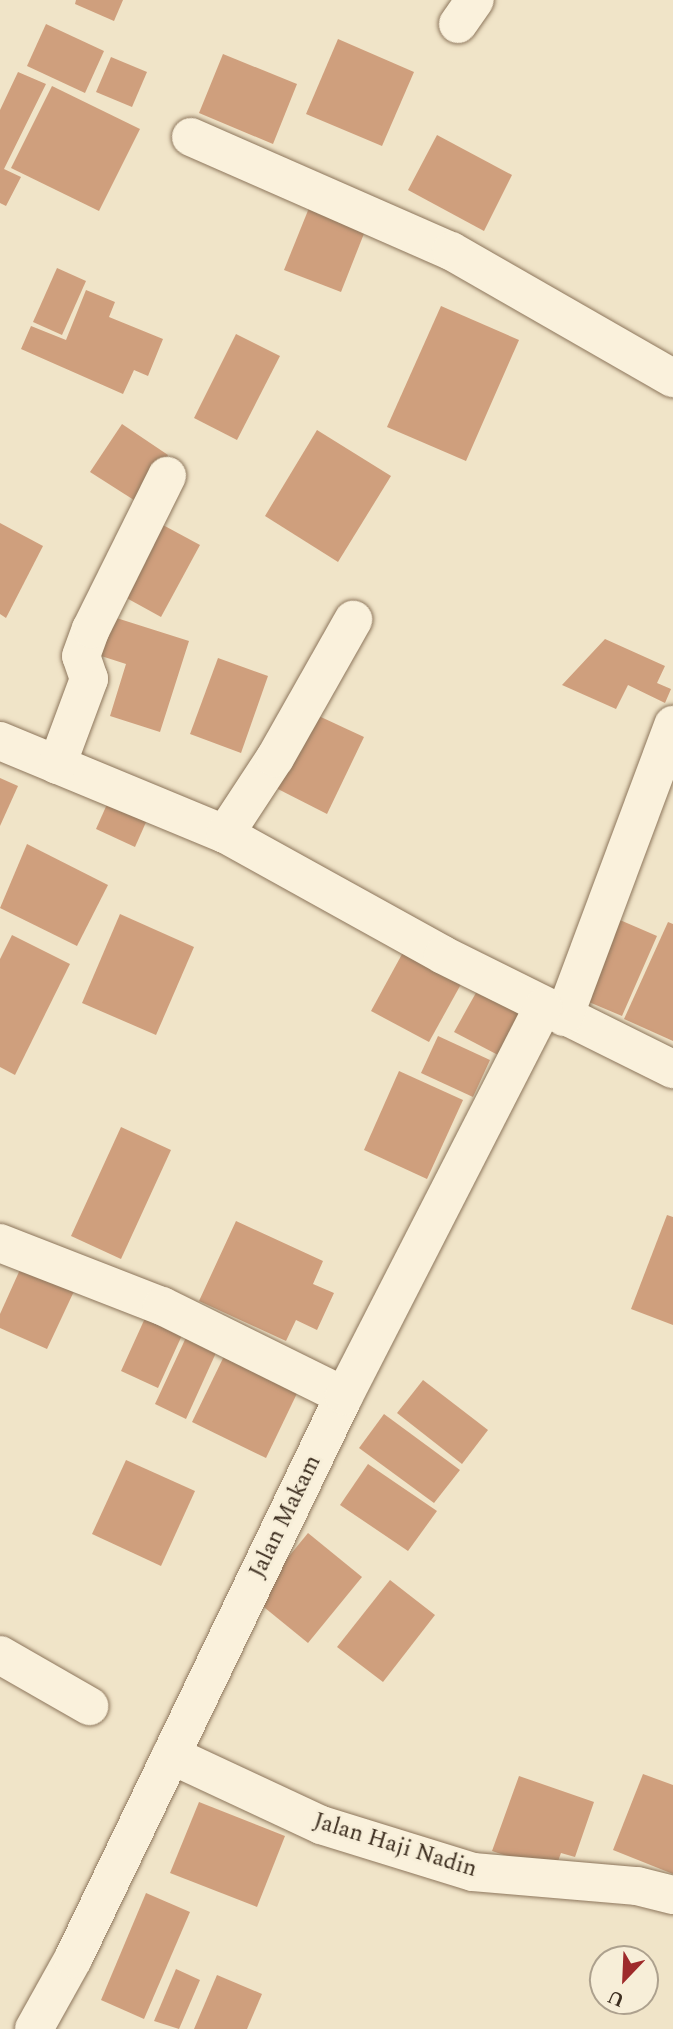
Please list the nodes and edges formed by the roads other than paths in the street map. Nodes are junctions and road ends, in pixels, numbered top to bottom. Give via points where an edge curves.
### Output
1 (191, 137) dead end
2 (673, 378) edge
3 (167, 476) dead end
4 (352, 620) dead end
5 (673, 725) edge
6 (0, 741) edge
7 (57, 765) junction
8 (225, 834) junction
9 (553, 1012) junction
10 (673, 1069) edge
11 (0, 1243) edge
12 (344, 1396) junction
13 (0, 1655) edge
14 (89, 1706) dead end
15 (171, 1755) junction
16 (673, 1895) edge
17 (34, 2029) edge

1 - 2 street via 451,251
3 - 7 street via 91,629 81,656 89,679
4 - 8 street via 275,758
5 - 9 street, Jalan Makam
6 - 7 street
7 - 8 street
8 - 9 street
9 - 10 street
9 - 12 street, Jalan Makam
11 - 12 street via 162,1306
12 - 15 street, Jalan Makam
13 - 14 street
15 - 16 street, Jalan Haji Nadin via 321,1825 473,1872 637,1886
15 - 17 street, Jalan Makam

